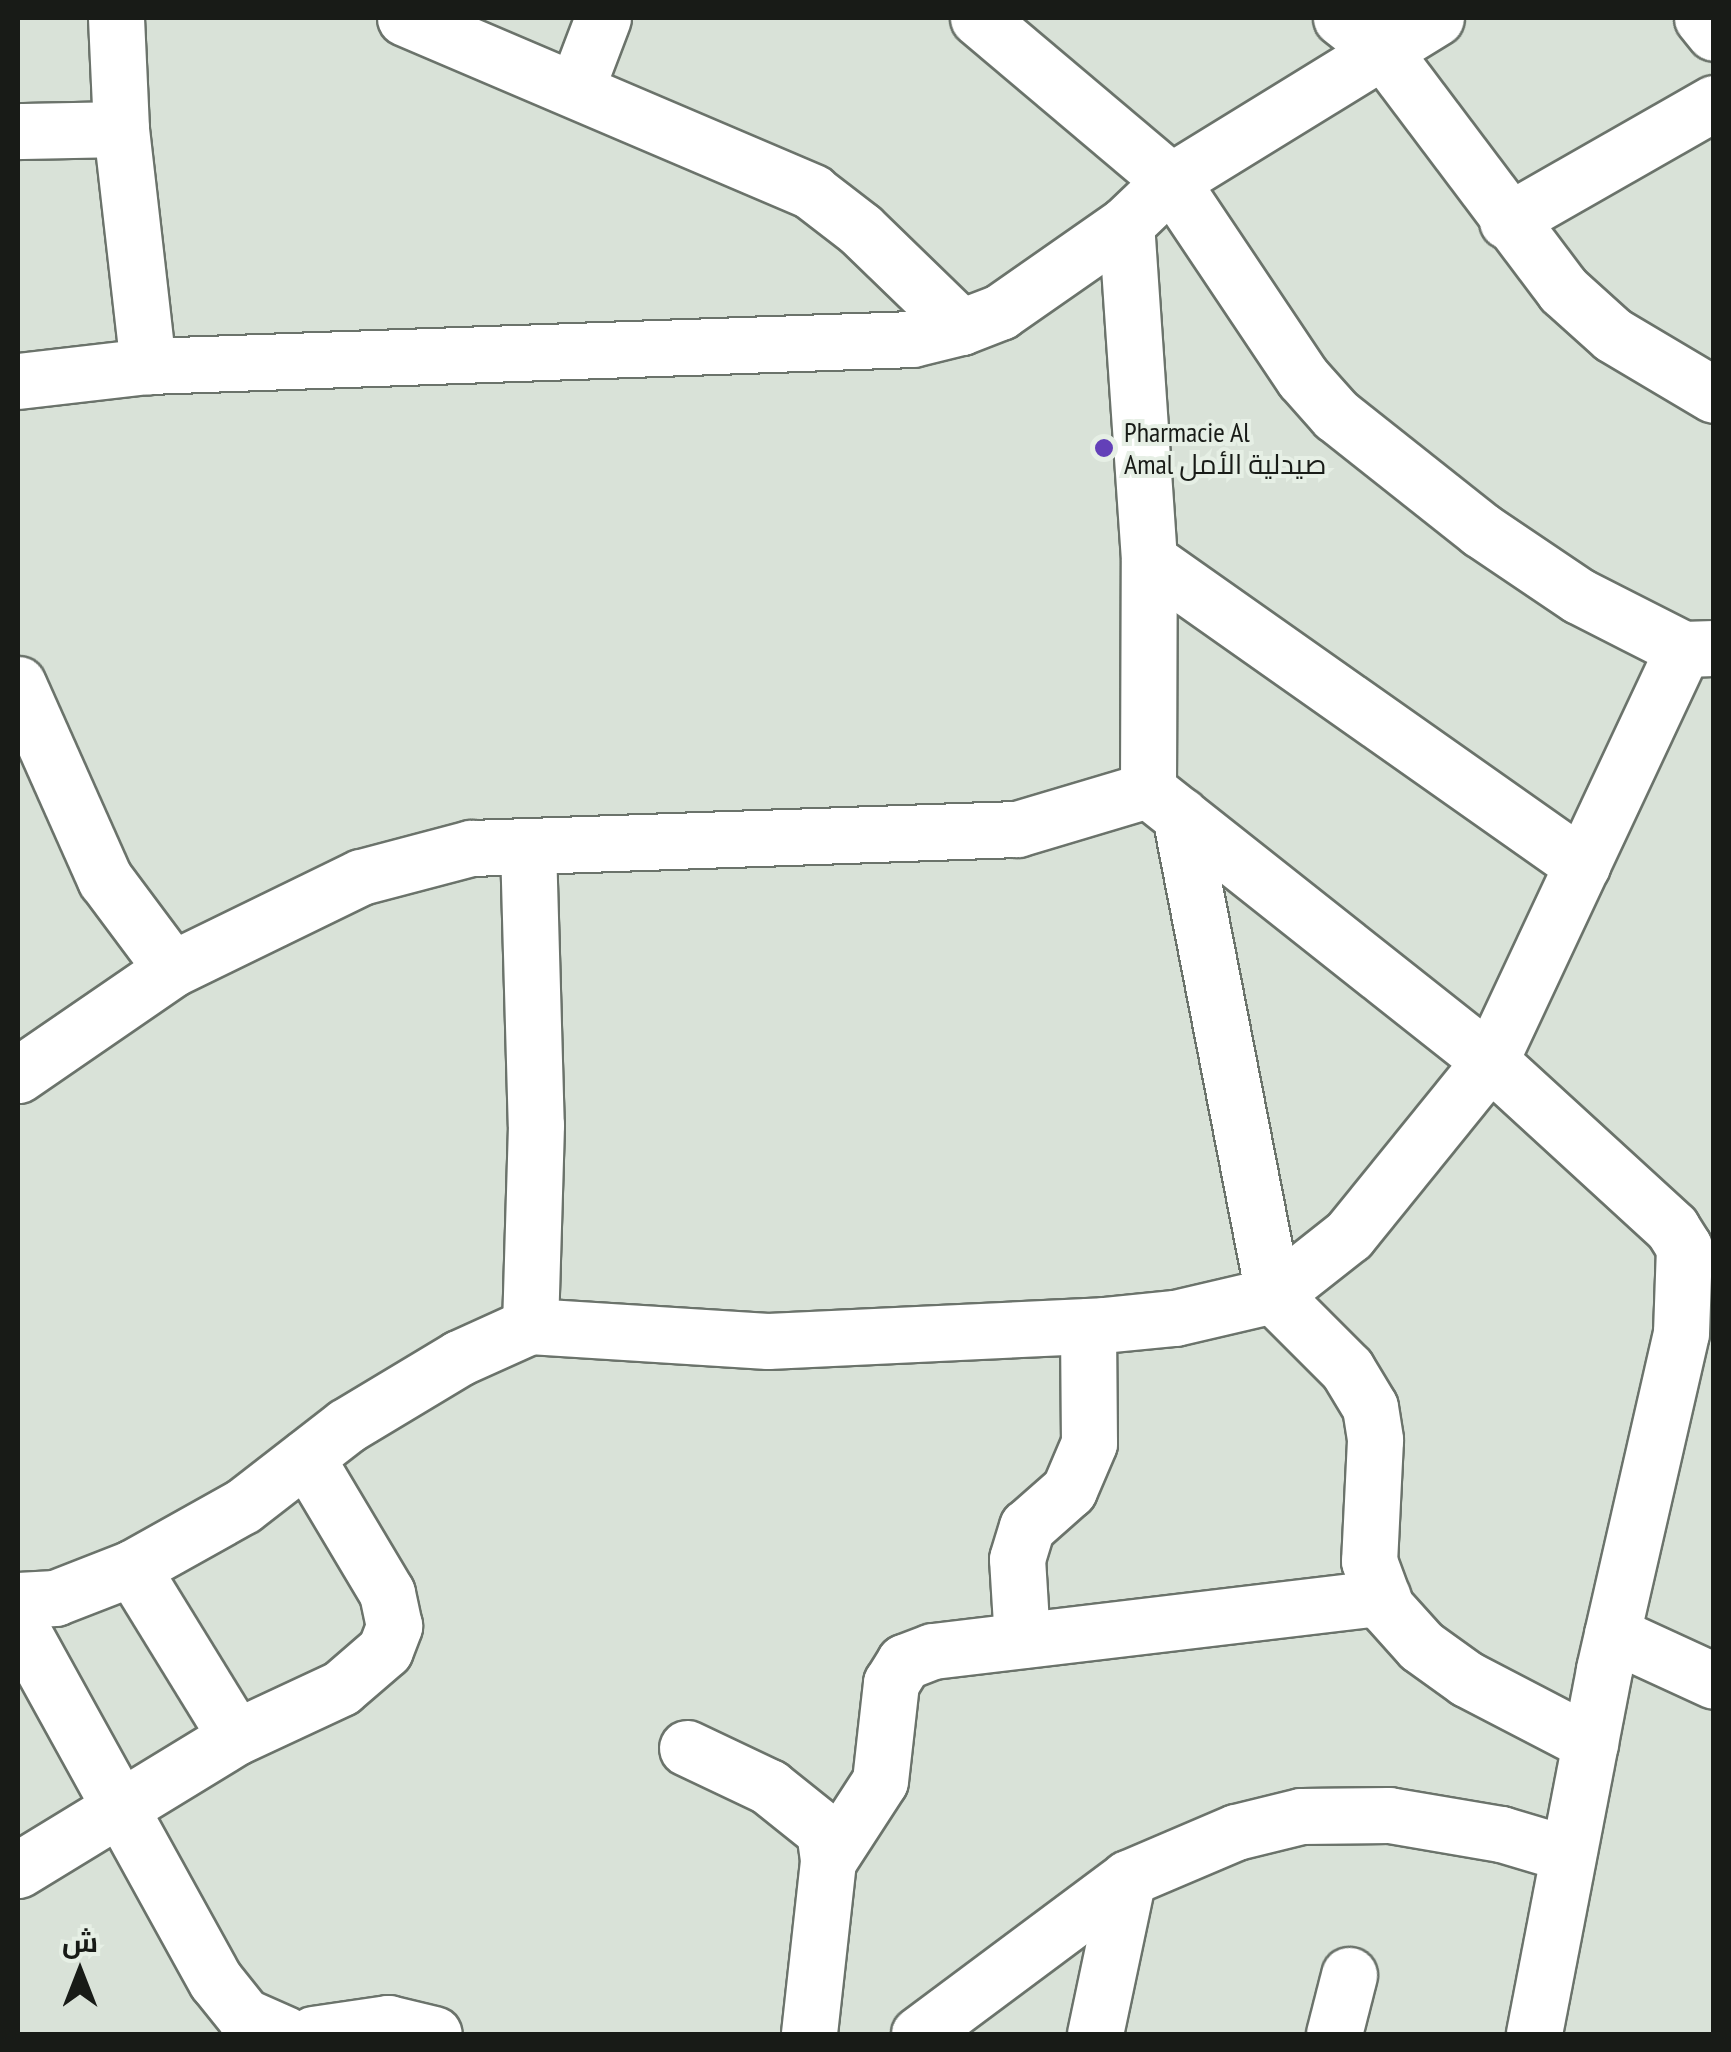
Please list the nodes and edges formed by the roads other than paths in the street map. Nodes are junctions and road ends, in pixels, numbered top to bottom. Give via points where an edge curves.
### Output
1 (116, 18) edge
2 (404, 18) edge
3 (603, 18) edge
4 (978, 18) edge
5 (1341, 18) edge
6 (1436, 18) edge
7 (1702, 18) edge
8 (1714, 33) edge
9 (1383, 51) junction
10 (576, 89) junction
11 (1714, 103) edge
12 (120, 129) junction
13 (18, 131) edge
14 (1171, 182) junction
15 (1506, 221) junction
16 (1126, 224) junction
17 (961, 327) junction
18 (148, 366) junction
19 (18, 381) edge
20 (1714, 395) edge
21 (1150, 560) junction
22 (1698, 648) edge
23 (18, 684) edge
24 (1164, 803) junction
25 (528, 846) junction
26 (1582, 865) junction
27 (172, 969) junction
28 (1490, 1061) junction
29 (18, 1075) edge
30 (1273, 1295) junction
31 (530, 1326) junction
32 (1088, 1326) junction
33 (306, 1457) junction
34 (132, 1568) junction
35 (1383, 1598) junction
36 (18, 1600) edge
37 (18, 1623) edge
38 (1612, 1634) junction
39 (1022, 1640) junction
40 (1714, 1681) edge
41 (236, 1737) junction
42 (1590, 1743) junction
43 (687, 1748) dead end
44 (117, 1812) junction
45 (1568, 1854) junction
46 (828, 1860) junction
47 (18, 1870) edge
48 (1128, 1878) junction
49 (1349, 1975) dead end
50 (285, 2034) edge
51 (313, 2034) edge
52 (434, 2034) edge
53 (809, 2034) edge
54 (919, 2034) edge
55 (1096, 2034) edge
56 (1334, 2034) edge
57 (1534, 2034) edge

1 - 12 street
2 - 10 street
3 - 10 street
4 - 14 street
5 - 9 street
6 - 9 street
7 - 8 street
9 - 14 street
9 - 15 street
10 - 17 street via 812,192 860,228
11 - 15 street
12 - 13 street
12 - 18 street
14 - 16 street
14 - 22 street via 1302,378 1336,415 1481,530 1578,596
15 - 20 street via 1613,335
16 - 17 street via 1000,312
16 - 21 street
17 - 18 street via 912,339
18 - 19 street
21 - 24 street
21 - 26 street
22 - 26 street
23 - 27 street via 105,879
24 - 25 street via 1017,829
24 - 28 street
24 - 30 street
25 - 27 street via 471,848 362,877
25 - 31 street via 536,1125
26 - 28 street
27 - 29 street
28 - 30 street via 1360,1222
28 - 38 street via 1672,1228 1684,1247 1682,1333
30 - 32 street via 1175,1318
30 - 35 street via 1347,1368 1370,1408 1368,1561
31 - 32 street via 768,1341
31 - 33 street via 459,1358
32 - 39 street via 1089,1443 1069,1490 1027,1528 1017,1559
33 - 34 street via 243,1506
33 - 41 street via 387,1593 394,1626 385,1650 341,1688
34 - 36 street via 54,1598
34 - 41 street
35 - 39 street
35 - 42 street via 1421,1646 1466,1680
37 - 44 street
38 - 40 street
38 - 42 street
39 - 46 street via 904,1662 891,1683 880,1781
41 - 44 street
42 - 45 street
43 - 46 street via 770,1787 808,1814 824,1831
44 - 47 street
44 - 50 street via 216,1980 244,2016
45 - 48 street via 1501,1834 1389,1815 1302,1816 1189,1848
45 - 57 street
46 - 53 street
48 - 54 street
48 - 55 street
49 - 56 street
51 - 52 street via 388,2022

